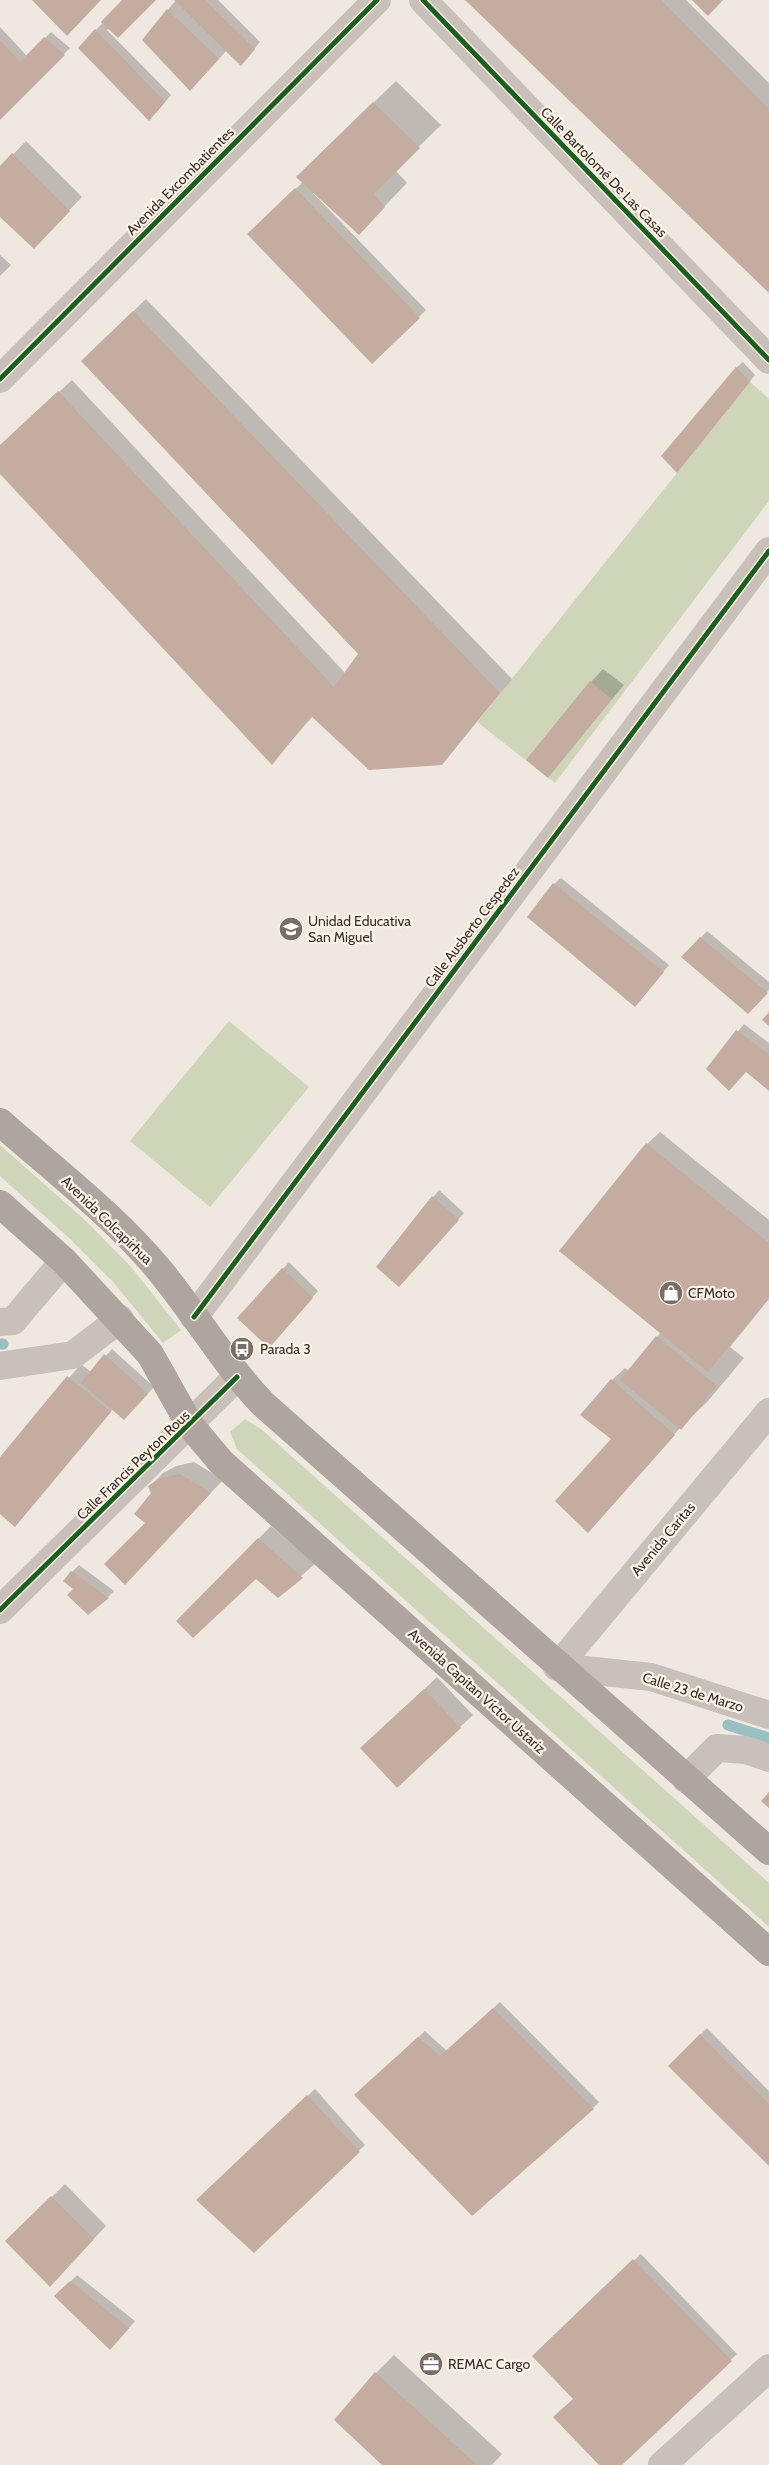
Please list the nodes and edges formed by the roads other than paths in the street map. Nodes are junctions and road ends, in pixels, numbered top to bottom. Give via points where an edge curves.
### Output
1 (377, 0) edge
2 (422, 0) edge
3 (769, 360) edge
4 (0, 379) edge
5 (769, 551) edge
6 (0, 1122) edge
7 (0, 1204) edge
8 (64, 1261) junction
9 (194, 1317) junction
10 (120, 1319) junction
11 (0, 1322) edge
12 (0, 1366) edge
13 (237, 1377) junction
14 (769, 1412) edge
15 (190, 1425) junction
16 (0, 1610) edge
17 (557, 1666) junction
18 (769, 1715) edge
19 (769, 1758) edge
20 (686, 1778) junction
21 (769, 1851) edge
22 (769, 1952) edge
23 (769, 2368) edge
24 (662, 2465) edge

1 - 4 street, Avenida Excombatientes
2 - 3 street, Calle Bartolomé De Las Casas
5 - 9 street, Calle Ausberto Cespedez
6 - 9 main road, Avenida Colcapirhua via 125,1234 160,1272
7 - 8 main road
8 - 10 main road
8 - 11 street via 13,1321
9 - 13 main road, Avenida Colcapirhua
10 - 12 street via 73,1355
10 - 15 main road via 157,1364
13 - 15 street, Calle Francis Peyton Rous
13 - 17 main road via 262,1404
14 - 17 street, Avenida Caritas
15 - 16 street, Calle Francis Peyton Rous
15 - 22 main road, Avenida Capitan Víctor Ustariz via 221,1462
17 - 18 street, Calle 23 de Marzo via 651,1677
17 - 20 main road
19 - 20 street via 746,1750 717,1748
20 - 21 main road
23 - 24 street

